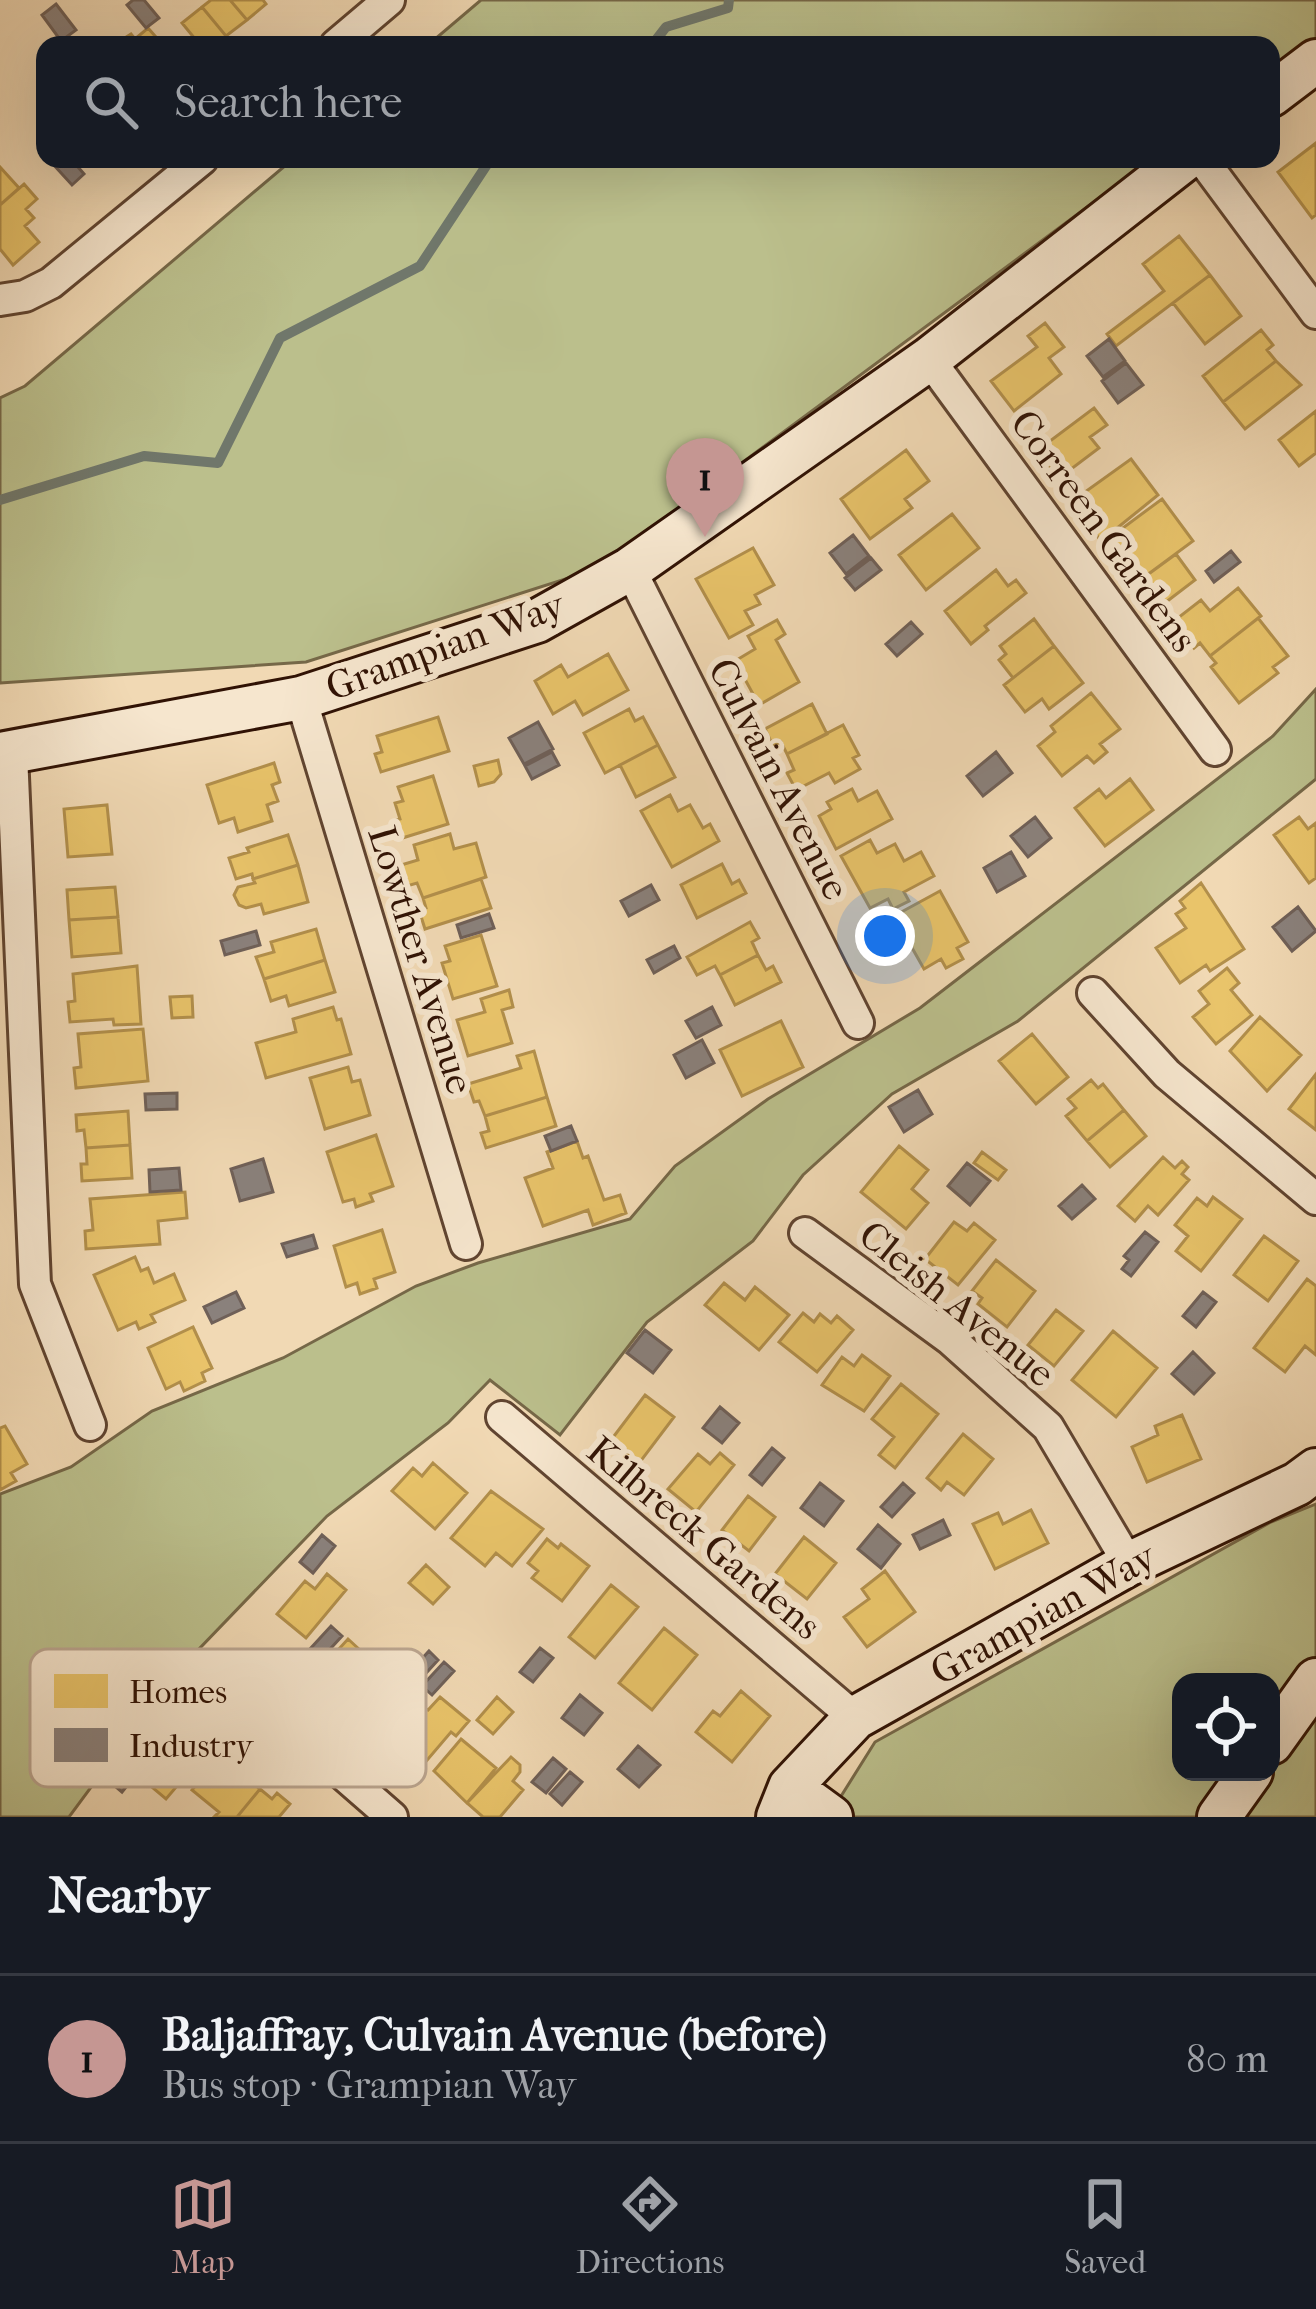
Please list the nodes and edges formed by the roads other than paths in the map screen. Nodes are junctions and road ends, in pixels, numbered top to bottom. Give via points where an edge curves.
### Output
1 (388, 0) edge
2 (346, 36) edge
3 (1316, 62) edge
4 (1280, 88) edge
5 (191, 168) edge
6 (1173, 168) edge
7 (1209, 168) edge
8 (0, 299) edge
9 (1316, 313) edge
10 (929, 358) junction
11 (630, 569) junction
12 (301, 698) junction
13 (1215, 750) dead end
14 (6, 754) edge
15 (1093, 993) dead end
16 (858, 1023) dead end
17 (1316, 1199) edge
18 (805, 1233) dead end
19 (466, 1244) dead end
20 (502, 1418) dead end
21 (90, 1425) dead end
22 (1316, 1470) edge
23 (1129, 1564) junction
24 (1316, 1680) edge
25 (855, 1718) junction
26 (1280, 1730) edge
27 (1245, 1781) edge
28 (358, 1787) edge
29 (784, 1802) edge
30 (392, 1817) edge
31 (831, 1817) edge
32 (1219, 1817) edge

1 - 2 street
3 - 4 street
5 - 8 street via 52,283
6 - 10 street, Grampian Way
7 - 9 street
10 - 11 street, Grampian Way
10 - 13 street, Correen Gardens
11 - 12 street, Grampian Way via 537,621
11 - 16 street, Culvain Avenue
12 - 14 street, Grampian Way
12 - 19 street, Lowther Avenue
14 - 21 street via 35,1284
15 - 17 street via 1167,1074
18 - 23 street, Cleish Avenue via 951,1340 1048,1427
20 - 25 street, Kilbreck Gardens
22 - 23 street, Grampian Way
23 - 25 street, Grampian Way
24 - 26 street
25 - 29 street, Grampian Way
27 - 32 street
28 - 30 street
29 - 31 street, Grampian Way

